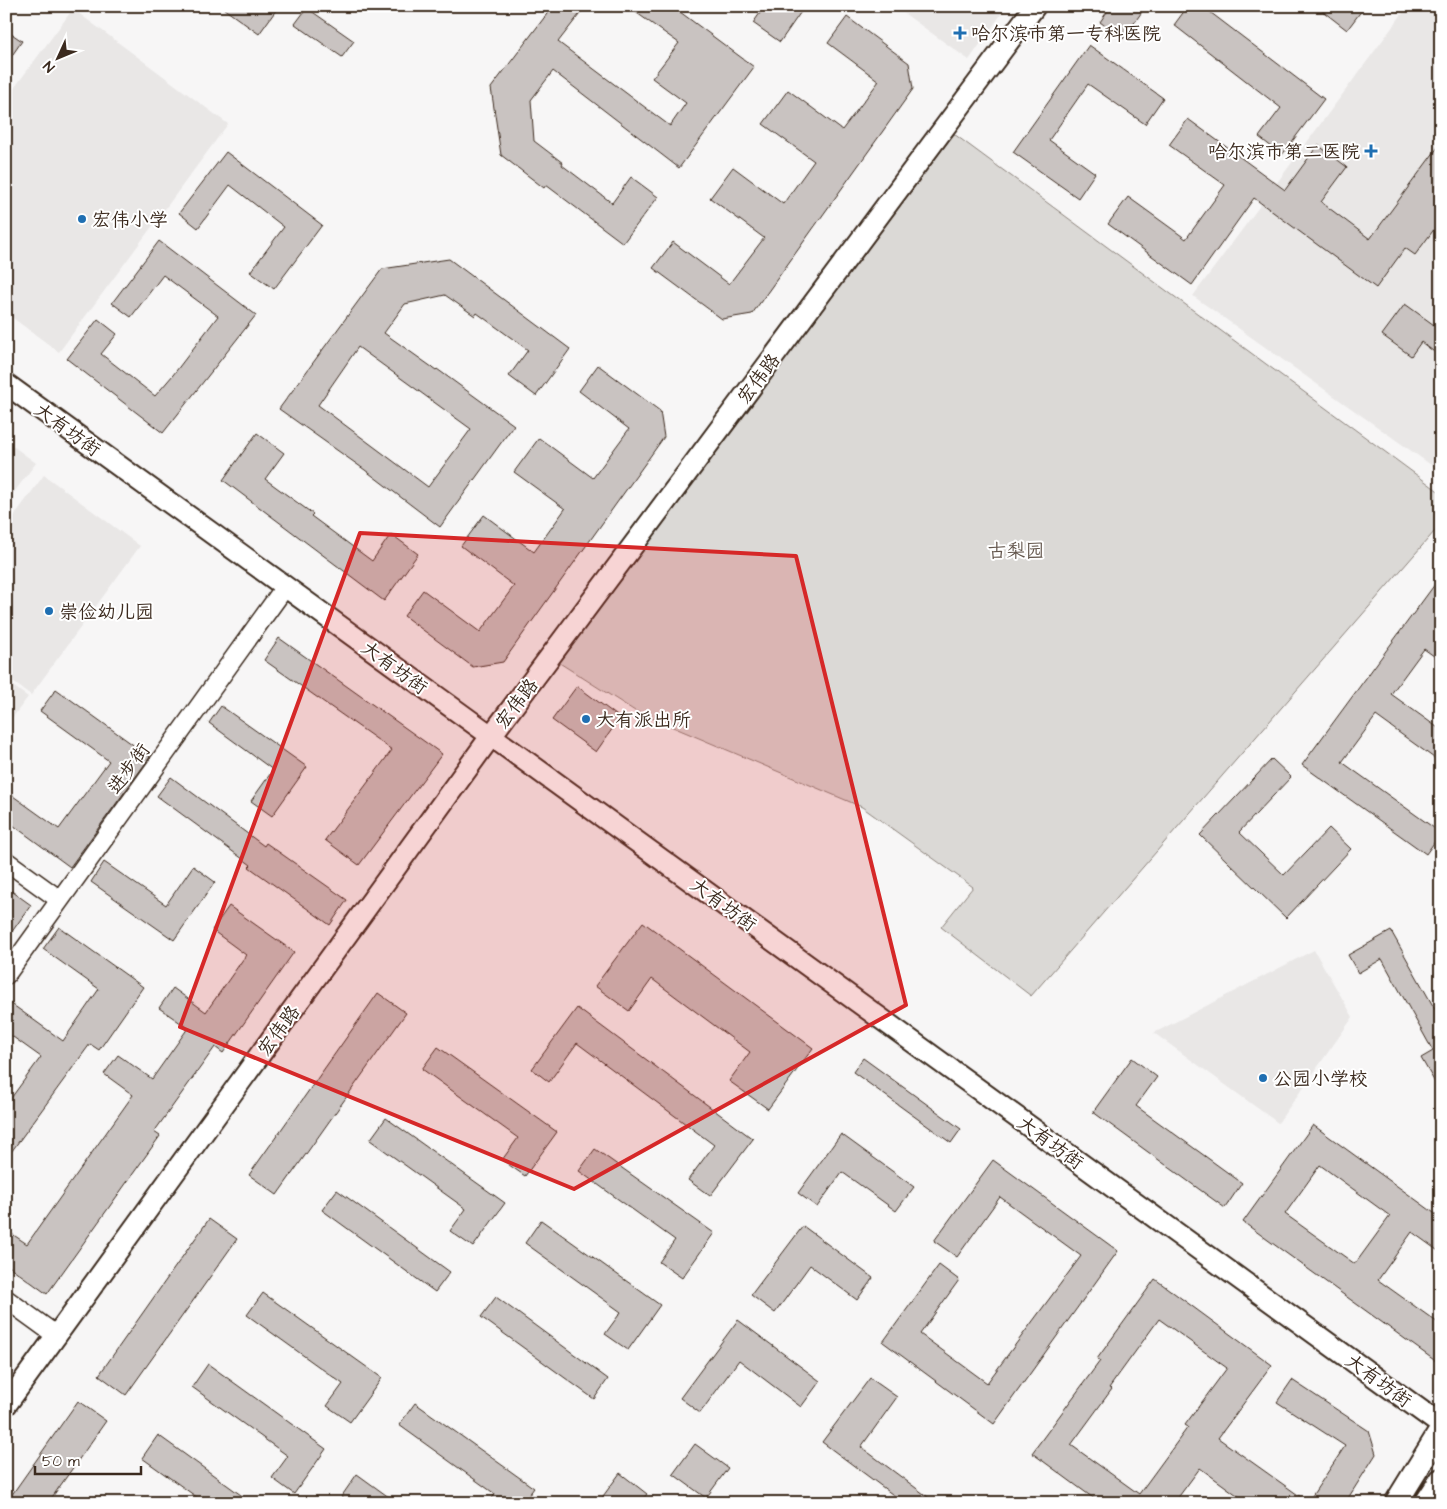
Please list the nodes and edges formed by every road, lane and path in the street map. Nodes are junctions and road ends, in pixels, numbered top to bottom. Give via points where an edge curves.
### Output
1 (1035, 6) edge
2 (6, 384) edge
3 (285, 587) junction
4 (491, 736) junction
5 (6, 861) edge
6 (60, 900) junction
7 (6, 975) edge
8 (6, 1299) edge
9 (57, 1336) junction
10 (6, 1406) edge
11 (1441, 1425) edge
12 (1441, 1430) edge
13 (1441, 1480) edge
14 (1396, 1503) edge
15 (1426, 1503) edge

1 - 4 main road, 宏伟路
2 - 3 main road, 大有坊街
3 - 4 main road, 大有坊街
3 - 6 street, 进步街
4 - 9 main road, 宏伟路
4 - 11 main road, 大有坊街
5 - 6 street
6 - 7 street, 进步街
8 - 9 street
9 - 10 main road, 宏伟路
12 - 14 main road
13 - 15 main road

